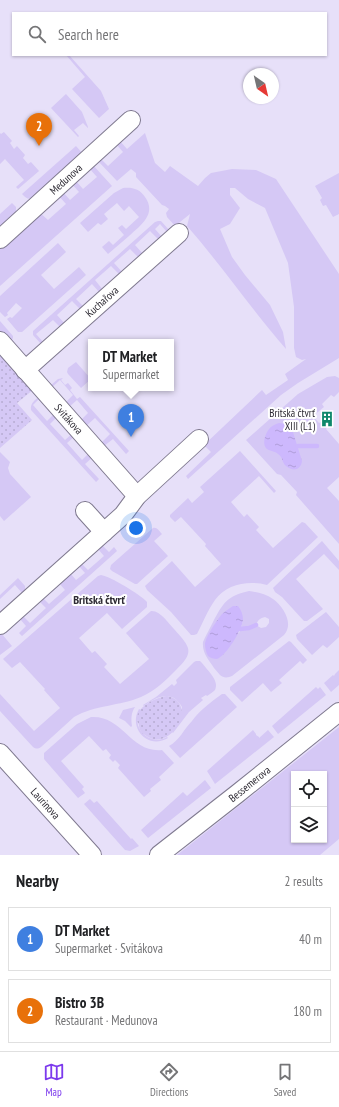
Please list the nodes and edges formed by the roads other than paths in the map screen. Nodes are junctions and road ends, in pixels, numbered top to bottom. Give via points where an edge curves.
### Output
1 (131, 120) dead end
2 (179, 233) dead end
3 (0, 239) edge
4 (0, 341) edge
5 (25, 370) junction
6 (200, 439) dead end
7 (137, 496) junction
8 (85, 511) dead end
9 (104, 532) junction
10 (0, 625) edge
11 (339, 712) edge
12 (0, 753) edge
13 (92, 855) edge
14 (159, 855) edge

1 - 3 street, Medunova
2 - 5 street, Kuchařova
4 - 5 street, Svitákova
5 - 7 street, Svitákova
6 - 7 street
7 - 9 street via 123,515
8 - 9 street
9 - 10 street
11 - 14 street, Bessemerova
12 - 13 street, Laurinova

